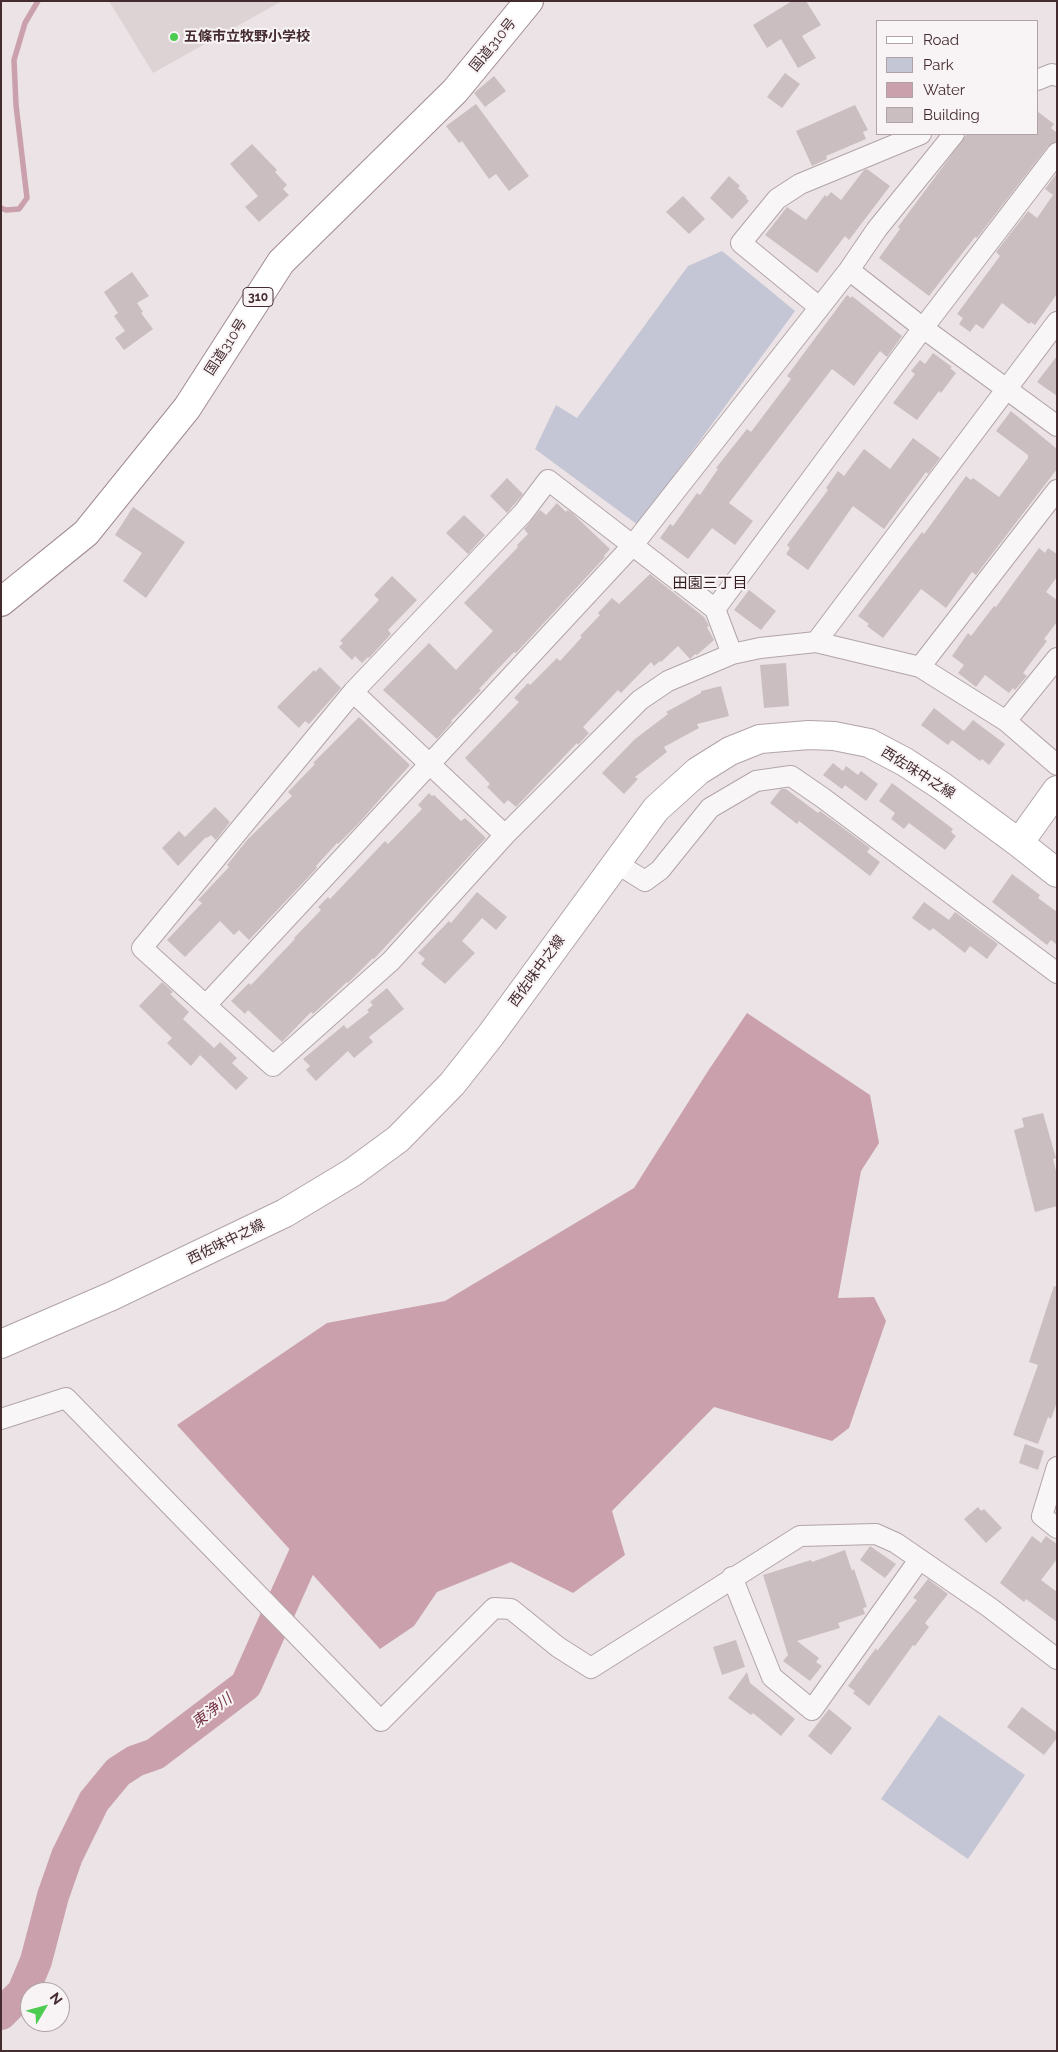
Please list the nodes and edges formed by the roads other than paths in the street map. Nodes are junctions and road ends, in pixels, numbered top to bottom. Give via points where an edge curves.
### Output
1 (529, 1) edge
2 (1057, 76) edge
3 (1038, 80) edge
4 (919, 135) edge
5 (953, 135) edge
6 (1057, 153) edge
7 (849, 270) junction
8 (819, 307) junction
9 (1057, 322) edge
10 (923, 328) junction
11 (1005, 388) junction
12 (1057, 426) edge
13 (1057, 490) edge
14 (633, 545) junction
15 (1, 602) edge
16 (715, 609) junction
17 (816, 642) junction
18 (732, 654) junction
19 (1057, 658) edge
20 (920, 667) junction
21 (353, 692) junction
22 (1006, 722) junction
23 (431, 763) junction
24 (1057, 765) edge
25 (1057, 790) edge
26 (505, 835) junction
27 (1020, 843) junction
28 (616, 863) junction
29 (1057, 873) edge
30 (1057, 973) edge
31 (206, 1005) junction
32 (1, 1344) edge
33 (1, 1419) edge
34 (1057, 1467) edge
35 (1057, 1528) edge
36 (919, 1560) junction
37 (732, 1577) junction
38 (1055, 1653) edge

1 - 15 main road, 国道310号 / 310 via 455,92 281,262 187,408 86,533
2 - 3 street via 1052,74
4 - 8 street via 800,184 777,199 741,243
5 - 7 street via 877,229
6 - 10 street
7 - 8 street
7 - 10 street
8 - 14 street
9 - 11 street
10 - 11 street
10 - 16 street
11 - 12 street
11 - 17 street
13 - 20 street
14 - 16 street
14 - 21 street via 548,480 523,513
14 - 23 street
16 - 18 street
17 - 18 street
17 - 20 street
18 - 26 street via 668,681 640,700
19 - 22 street
20 - 22 street
21 - 23 street
21 - 31 street via 142,948
22 - 24 street
23 - 26 street
23 - 31 street
25 - 27 main road
26 - 31 street via 391,961 273,1066
27 - 28 main road, 西佐味中之線 via 942,786 869,743 809,735 760,740 730,752 698,771 656,809
27 - 29 main road, 西佐味中之線
28 - 30 street via 645,882 660,870 710,808 756,781 791,776
28 - 32 main road, 西佐味中之線 via 490,1036 452,1084 398,1139 353,1172 286,1213 130,1288
33 - 37 street via 66,1398 382,1721 494,1608 511,1609 558,1647 591,1668
34 - 35 street via 1042,1516
36 - 37 street via 896,1543 876,1534 800,1536
36 - 37 street via 812,1710 772,1677
36 - 38 street

